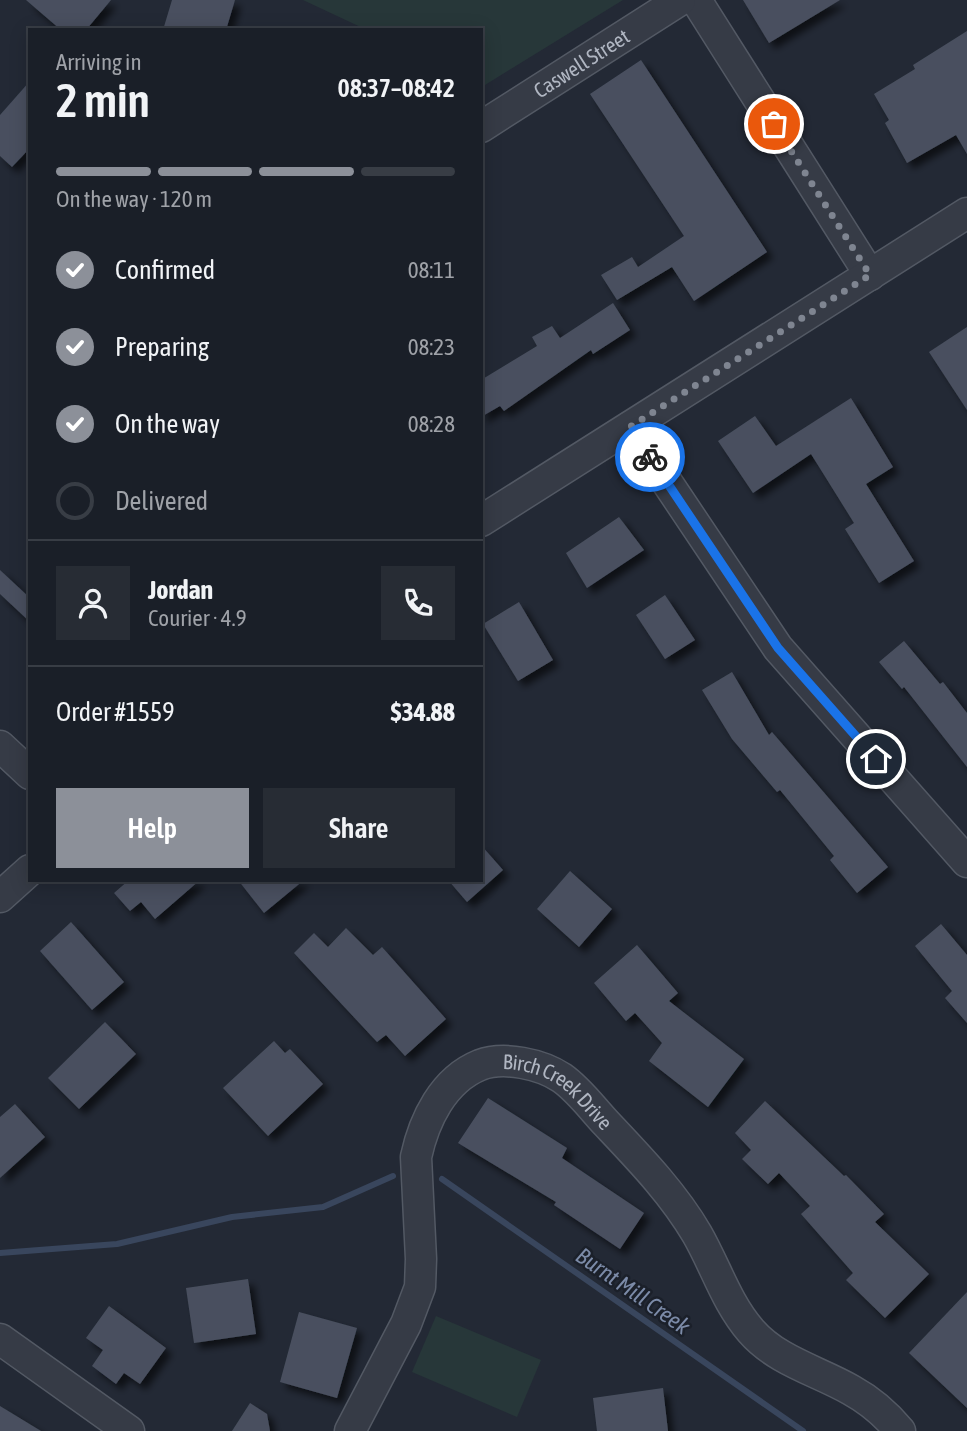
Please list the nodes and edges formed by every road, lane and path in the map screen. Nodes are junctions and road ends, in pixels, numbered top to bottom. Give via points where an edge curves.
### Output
1 (680, 0) edge
2 (696, 0) edge
3 (483, 126) edge
4 (967, 213) edge
5 (870, 275) junction
6 (630, 427) junction
7 (483, 520) edge
8 (0, 746) edge
9 (28, 772) edge
10 (967, 862) edge
11 (28, 872) edge
12 (0, 898) edge
13 (0, 1339) edge
14 (129, 1431) edge
15 (350, 1431) edge
16 (900, 1431) edge

1 - 3 street, Caswell Street
2 - 5 street
4 - 5 street
5 - 6 street
6 - 7 street
6 - 10 street via 778,648
8 - 9 street
11 - 12 street
13 - 14 street
15 - 16 street, Birch Creek Drive via 406,1324 419,1287 416,1157 420,1142 436,1102 453,1082 471,1068 497,1060 541,1069 574,1088 679,1207 751,1331 780,1355 874,1405

